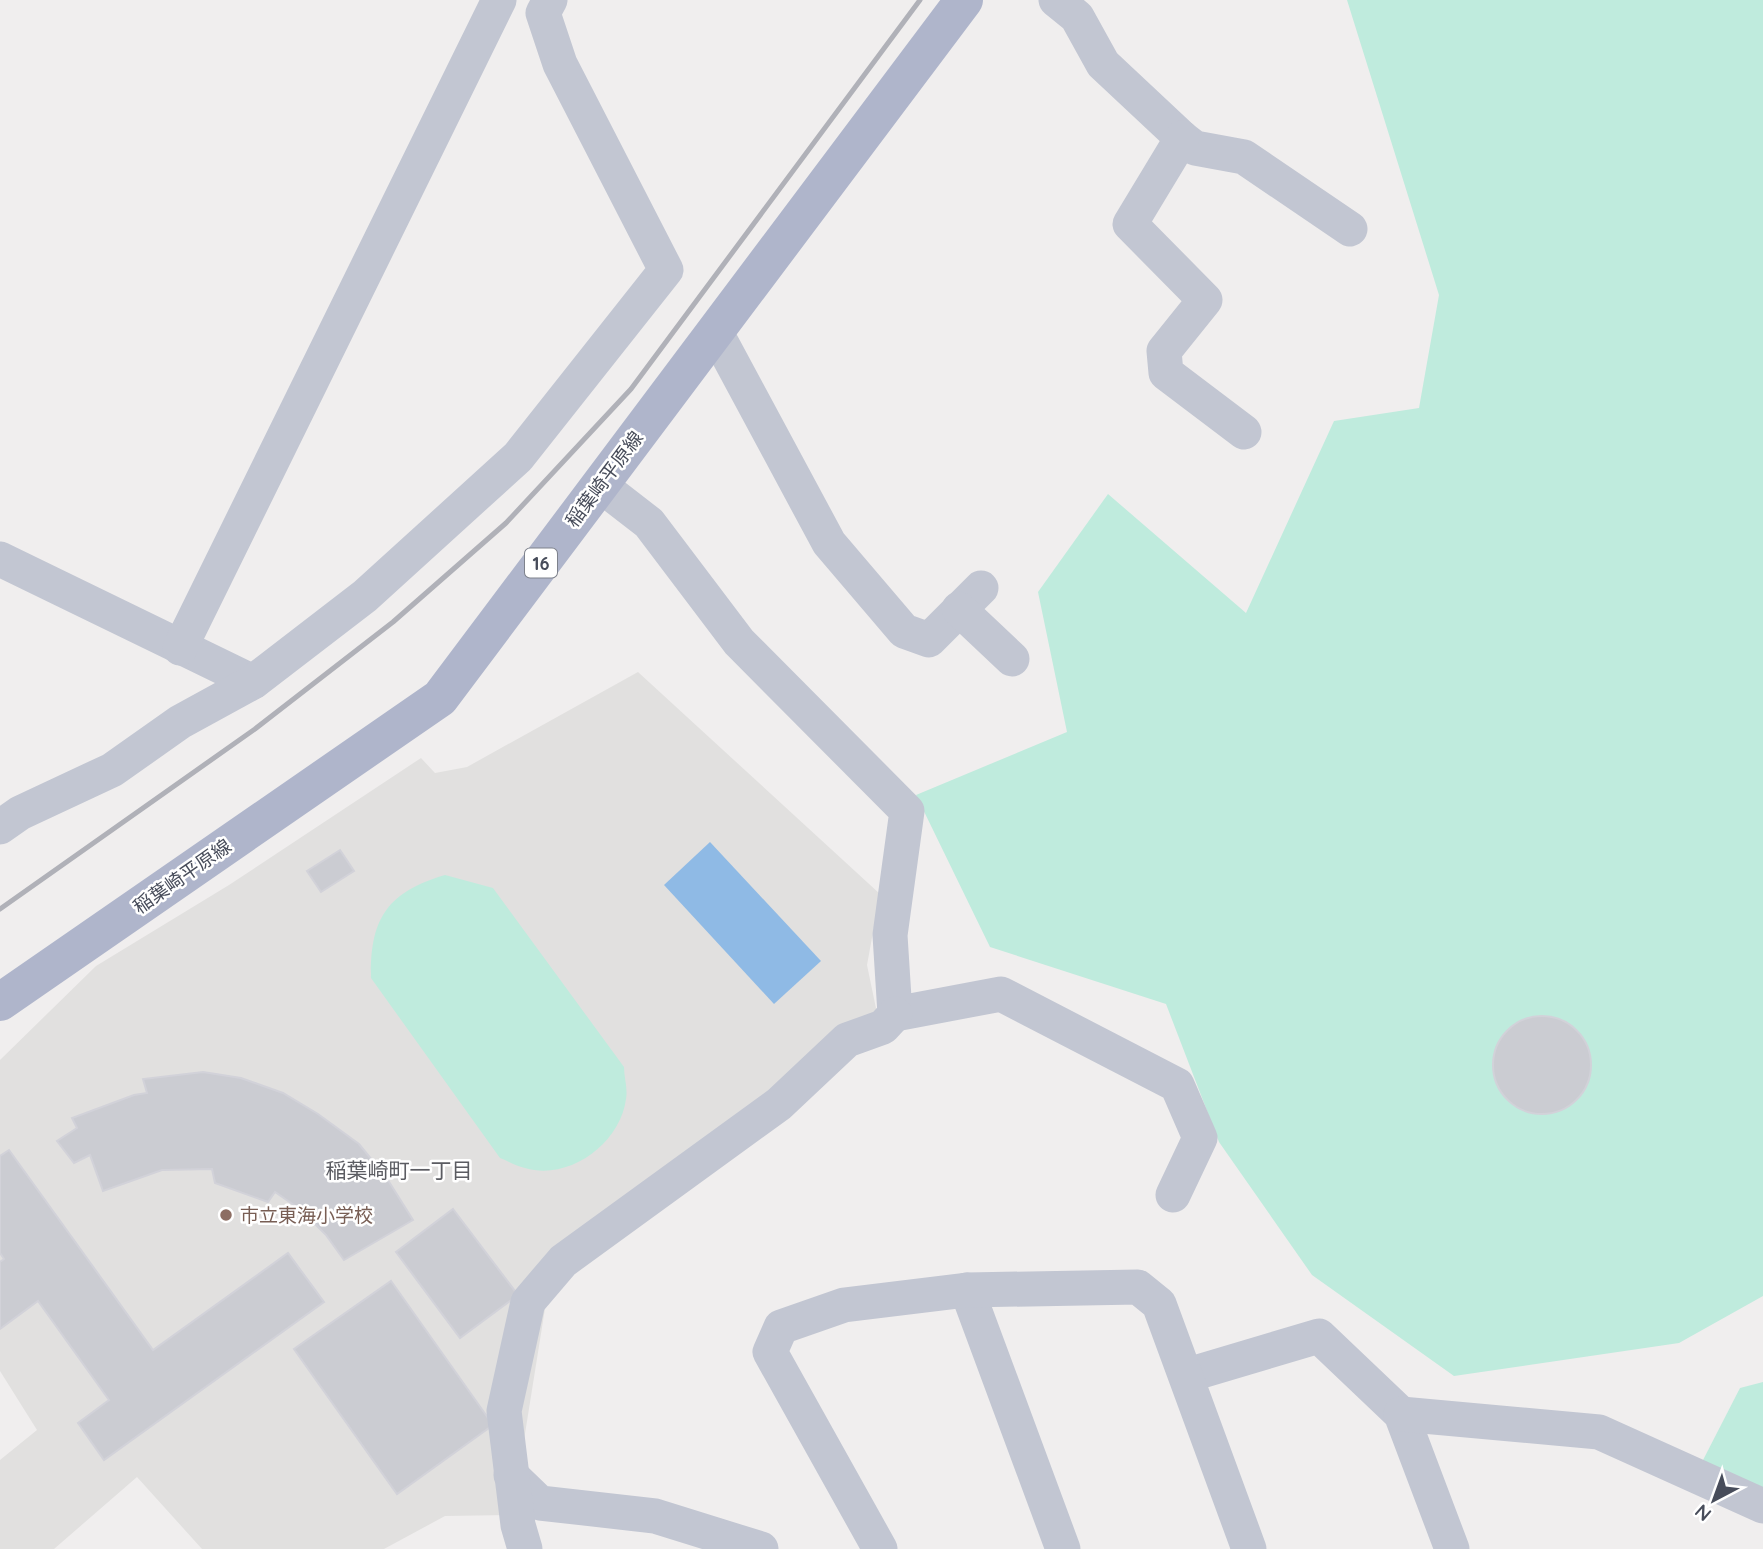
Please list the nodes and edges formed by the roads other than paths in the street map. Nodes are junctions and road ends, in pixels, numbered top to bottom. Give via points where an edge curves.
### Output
1 (499, 0) edge
2 (550, 0) edge
3 (964, 0) edge
4 (1056, 0) edge
5 (1181, 138) junction
6 (1350, 229) dead end
7 (715, 331) junction
8 (1244, 432) dead end
9 (600, 485) junction
10 (0, 559) edge
11 (180, 648) junction
12 (1012, 659) dead end
13 (253, 682) junction
14 (7, 814) edge
15 (0, 1002) edge
16 (895, 1014) junction
17 (1173, 1195) dead end
18 (967, 1290) junction
19 (1188, 1375) junction
20 (1401, 1414) junction
21 (511, 1475) junction
22 (1763, 1506) edge
23 (525, 1549) edge
24 (761, 1549) edge
25 (880, 1549) edge
26 (1063, 1549) edge
27 (1249, 1549) edge
28 (1452, 1549) edge

1 - 11 street
2 - 13 street via 543,13 560,64 666,270 518,457 365,596
3 - 7 main road, 稲葉崎平原線 / 16
4 - 5 street via 1077,17 1103,64
5 - 6 street via 1195,148 1244,157
5 - 8 street via 1130,224 1205,300 1164,351 1166,373
7 - 9 main road, 稲葉崎平原線 / 16
7 - 12 street via 829,543 904,631 929,640 970,599
9 - 15 main road, 稲葉崎平原線 / 16 via 440,698
9 - 16 street via 649,523 739,642 907,811 890,934
10 - 11 street
11 - 13 street
13 - 14 street via 180,722 112,770
16 - 17 street via 1001,994 1177,1085 1200,1138
16 - 21 street via 883,1027 847,1040 779,1104 563,1261 534,1292 504,1412
18 - 19 street via 1138,1287 1159,1304
18 - 25 street via 844,1305 781,1327 770,1352
18 - 26 street
19 - 20 street via 1319,1336
19 - 27 street
20 - 22 street via 1599,1432
20 - 28 street
21 - 23 street
21 - 24 street via 540,1503 654,1516

